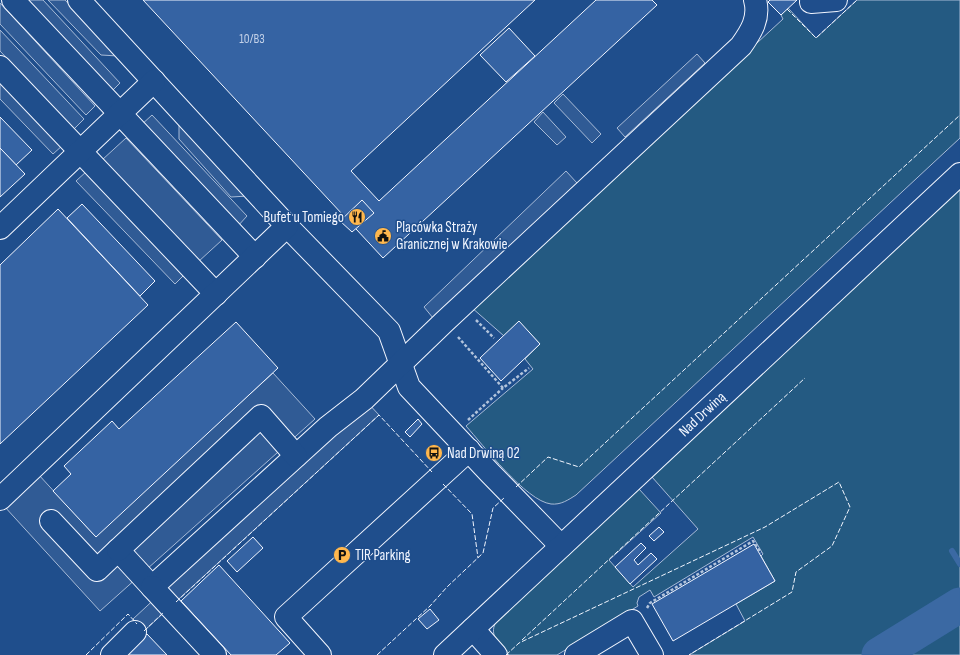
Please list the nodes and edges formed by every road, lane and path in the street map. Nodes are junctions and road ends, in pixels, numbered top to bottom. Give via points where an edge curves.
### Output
1 (13, 0) edge
2 (79, 0) edge
3 (755, 0) edge
4 (836, 0) edge
5 (811, 2) dead end
6 (0, 67) edge
7 (154, 82) junction
8 (120, 114) junction
9 (80, 152) junction
10 (960, 174) edge
11 (287, 226) junction
12 (0, 228) edge
13 (255, 257) junction
14 (216, 294) junction
15 (457, 336) dead end
16 (400, 364) junction
17 (529, 368) dead end
18 (503, 388) junction
19 (466, 421) dead end
20 (469, 450) junction
21 (296, 456) junction
22 (0, 499) edge
23 (51, 521) dead end
24 (562, 546) junction
25 (118, 550) junction
26 (761, 553) dead end
27 (152, 587) junction
28 (632, 621) junction
29 (473, 629) junction
30 (135, 632) dead end
31 (112, 655) edge
32 (216, 655) edge
33 (320, 655) edge
34 (445, 655) edge
35 (496, 655) edge
36 (576, 655) edge
37 (652, 655) edge

1 - 8 street
2 - 7 street
3 - 16 street via 757,18 741,46
4 - 5 street
6 - 9 street
7 - 8 street
7 - 11 street
8 - 9 street
8 - 13 street
9 - 12 street
9 - 14 street
10 - 24 street, Nad Drwiną
11 - 13 street
11 - 16 street via 389,331
13 - 14 street
14 - 22 street
15 - 18 path
16 - 20 street via 409,387
16 - 21 street via 364,399
17 - 18 path
18 - 19 path
20 - 24 street
20 - 33 street via 286,617
21 - 25 street via 261,416
21 - 27 street
23 - 25 street via 97,570
24 - 29 street, Nad Drwiną
25 - 27 street
26 - 28 path via 753,541 650,603 645,614
27 - 32 street
28 - 36 street
28 - 37 street
29 - 34 street, Nad Drwiną
29 - 35 street
30 - 31 street

